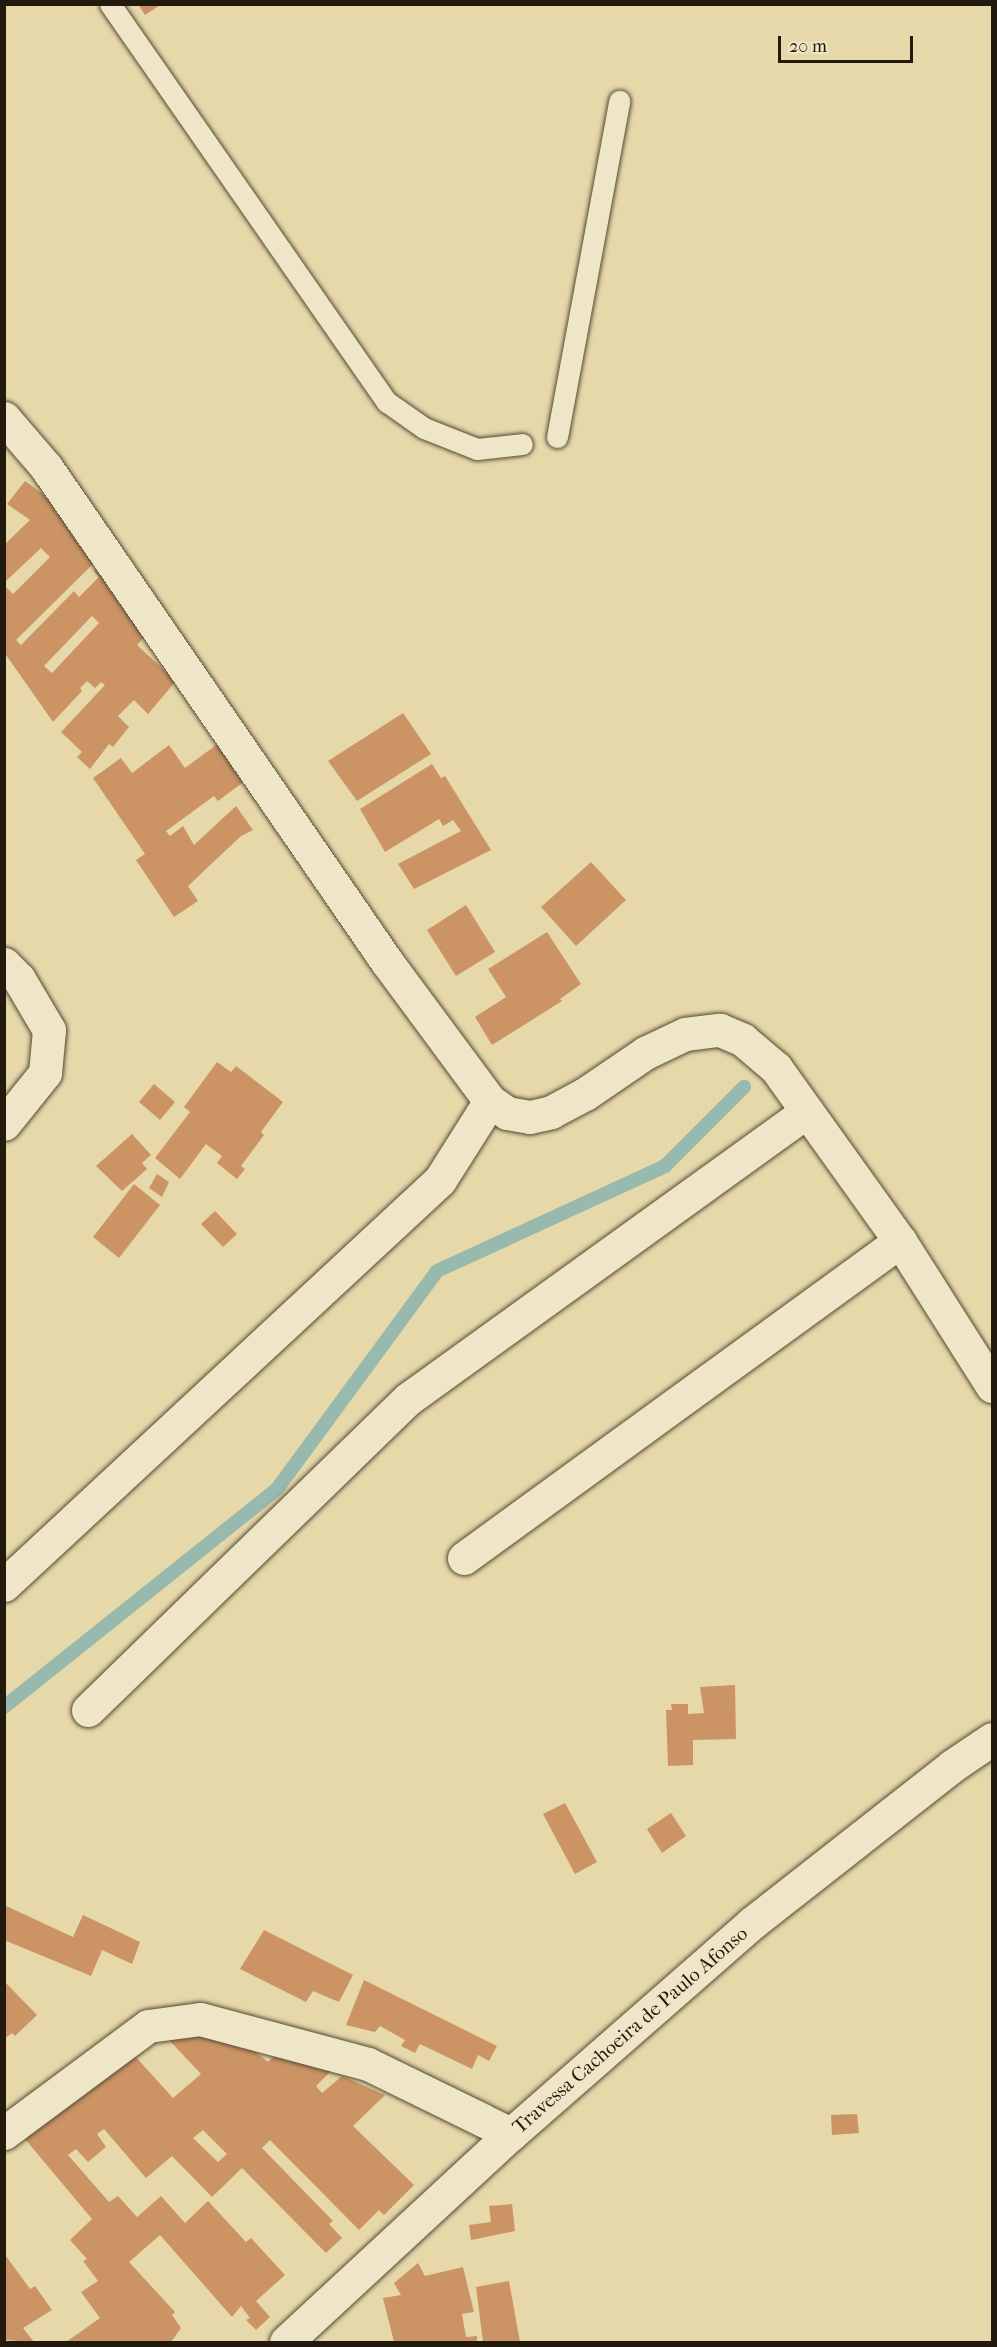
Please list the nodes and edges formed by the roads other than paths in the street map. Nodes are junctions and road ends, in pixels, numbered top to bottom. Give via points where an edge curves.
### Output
1 (110, 4) edge
2 (619, 101) dead end
3 (4, 418) edge
4 (557, 437) dead end
5 (522, 444) dead end
6 (4, 964) edge
7 (490, 1101) junction
8 (806, 1112) junction
9 (4, 1124) edge
10 (900, 1240) junction
11 (993, 1386) edge
12 (464, 1558) dead end
13 (4, 1585) edge
14 (88, 1710) dead end
15 (993, 1739) edge
16 (4, 2133) edge
17 (511, 2134) junction
18 (286, 2343) edge

1 - 5 lane via 387,402 424,428 477,449
2 - 4 lane
3 - 7 street via 46,467 387,962
6 - 9 street via 19,979 49,1030 45,1073
7 - 8 street via 507,1113 530,1117 551,1112 645,1053 685,1034 720,1030 743,1040 776,1068
7 - 13 street via 440,1180
8 - 10 street
8 - 14 street via 408,1399
10 - 11 street
10 - 12 street
15 - 17 street, Travessa Cachoeira de Paulo Afonso via 951,1766 752,1923
16 - 17 street via 148,2026 200,2019 368,2064
17 - 18 street, Travessa Cachoeira de Paulo Afonso

